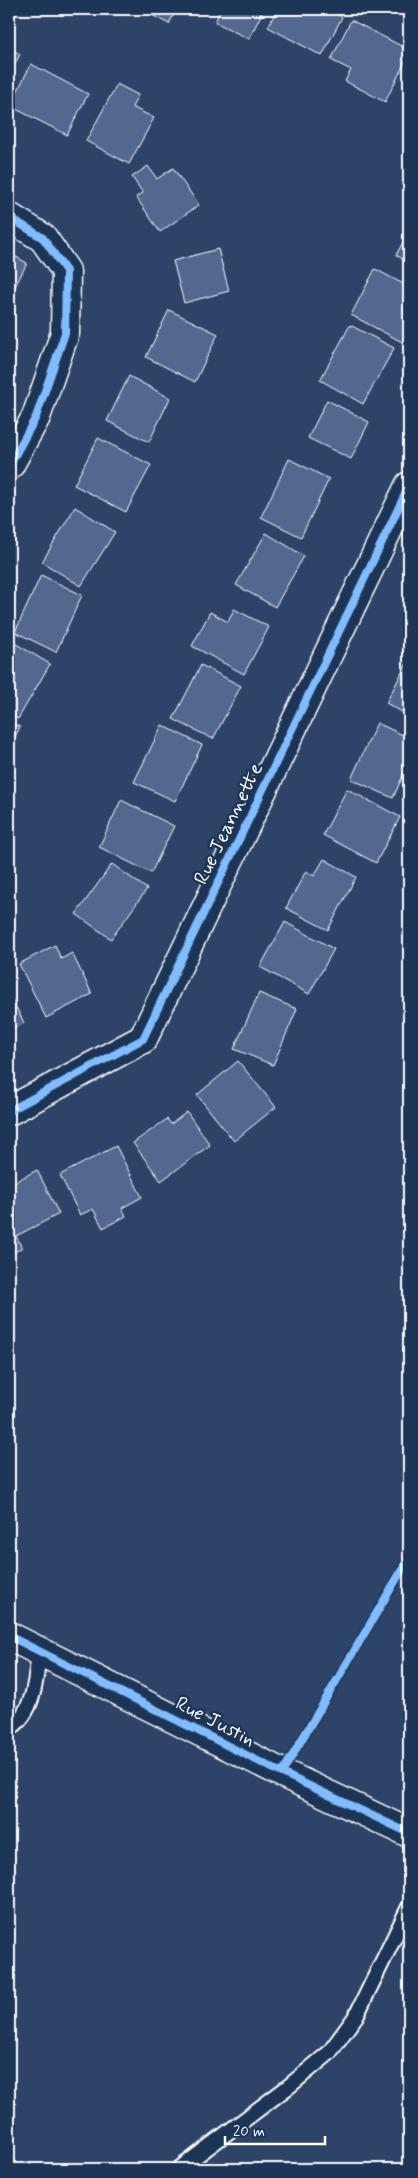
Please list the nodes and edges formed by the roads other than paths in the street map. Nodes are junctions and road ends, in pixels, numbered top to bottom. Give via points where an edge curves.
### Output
1 (9, 217) edge
2 (9, 466) edge
3 (409, 486) edge
4 (9, 1111) edge
5 (9, 1636) edge
6 (39, 1651) junction
7 (9, 1729) edge
8 (409, 1833) edge
9 (409, 1907) edge
10 (179, 2169) edge

1 - 2 street via 43,238 66,271 65,333 36,417
3 - 4 street, Rue Jeannette via 143,1039
5 - 6 street, Rue Justin
6 - 7 lane via 33,1698 18,1723
6 - 8 street, Rue Justin
9 - 10 lane via 356,2016 329,2053

